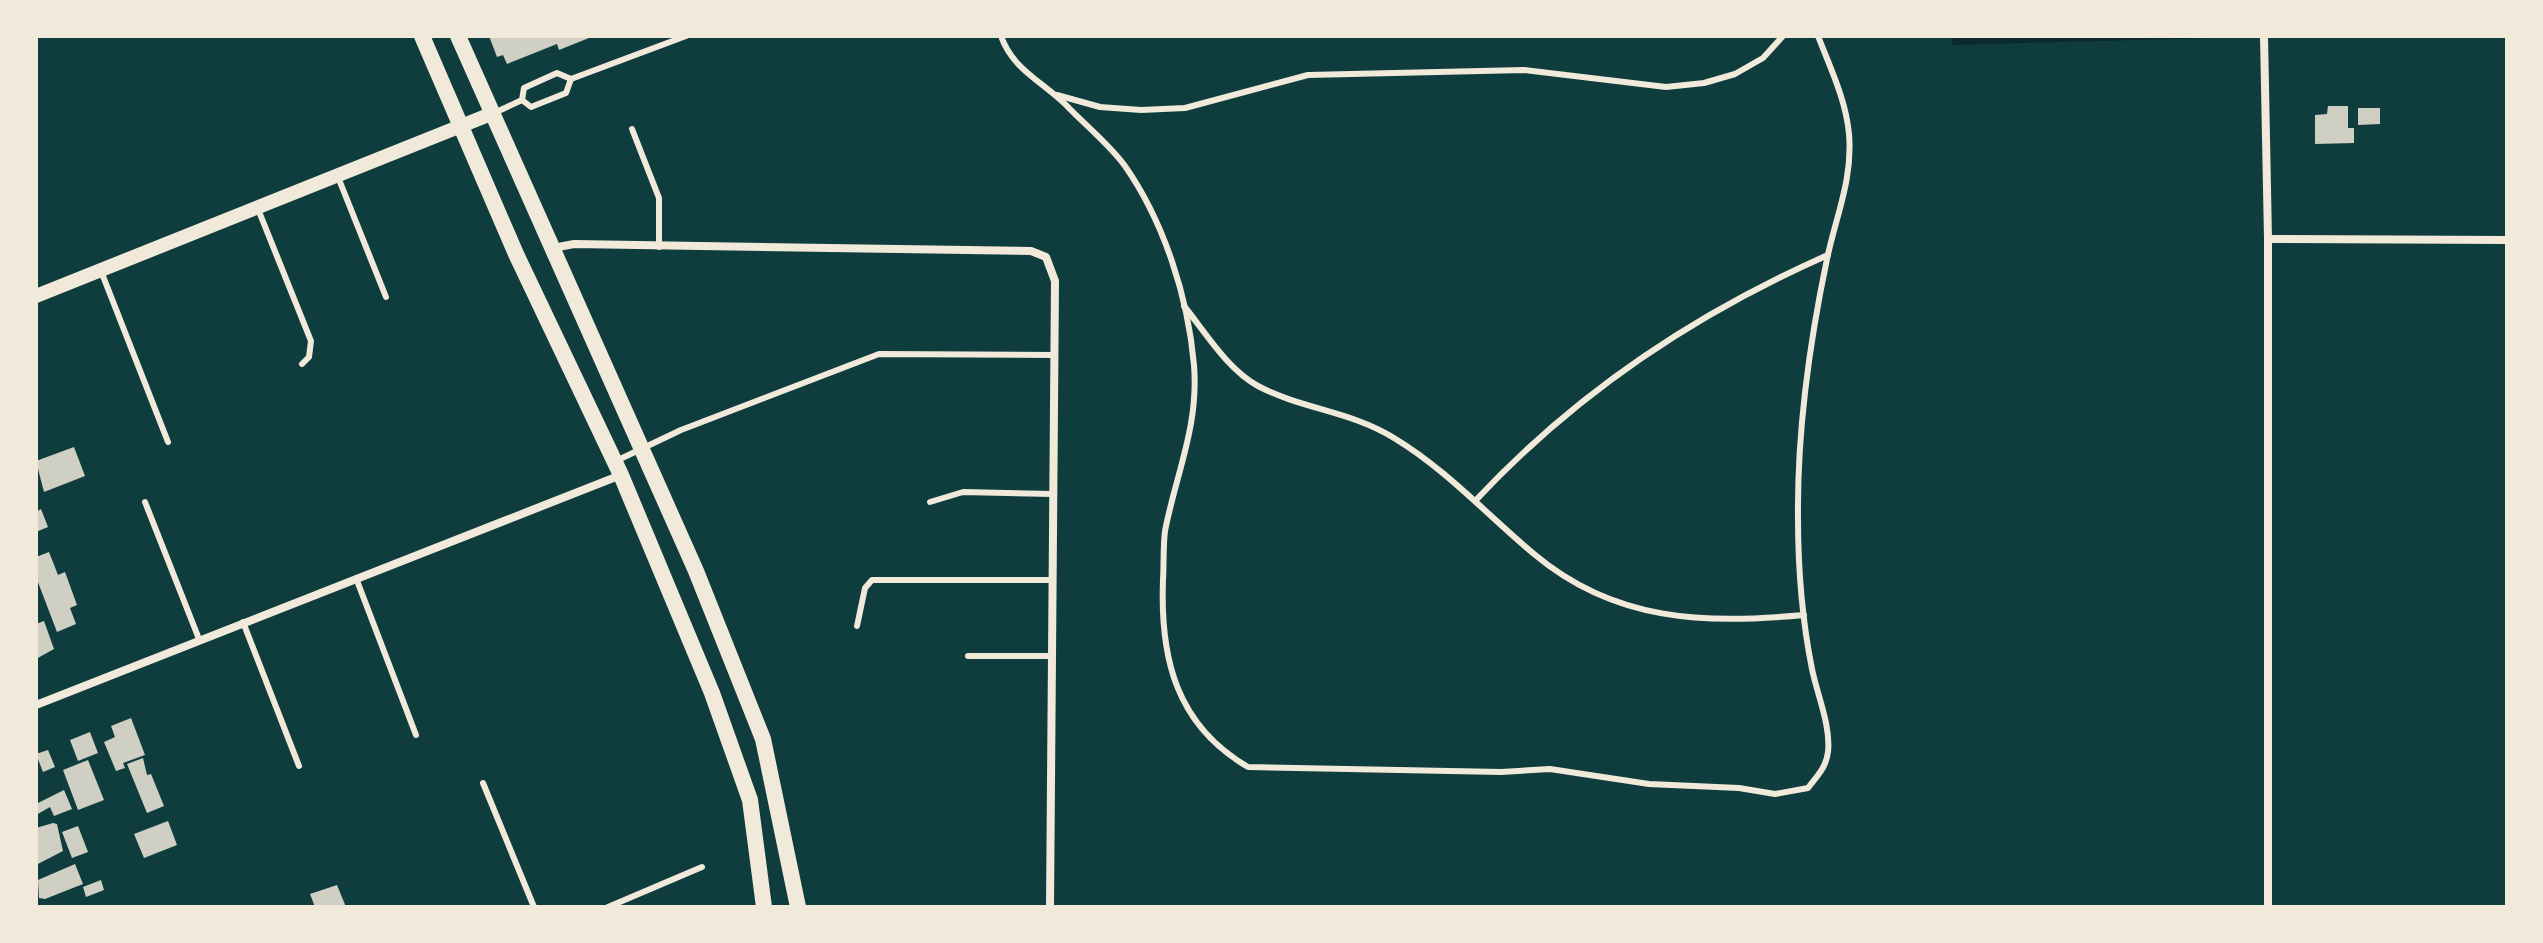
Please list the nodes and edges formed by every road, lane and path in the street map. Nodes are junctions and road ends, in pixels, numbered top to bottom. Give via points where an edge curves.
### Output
1 (422, 36) edge
2 (458, 36) edge
3 (686, 36) edge
4 (1001, 36) edge
5 (1783, 36) edge
6 (1818, 36) edge
7 (2264, 36) edge
8 (571, 79) junction
9 (1055, 95) junction
10 (522, 100) junction
11 (491, 114) junction
12 (461, 129) junction
13 (632, 129) dead end
14 (338, 177) junction
15 (258, 209) junction
16 (2268, 239) junction
17 (2507, 240) edge
18 (659, 247) junction
19 (550, 248) junction
20 (1828, 255) junction
21 (101, 271) junction
22 (36, 296) edge
23 (386, 297) dead end
24 (1183, 304) junction
25 (1054, 355) junction
26 (302, 364) dead end
27 (168, 442) dead end
28 (643, 450) junction
29 (618, 468) junction
30 (1053, 494) junction
31 (1476, 500) junction
32 (145, 502) dead end
33 (930, 502) dead end
34 (356, 578) junction
35 (1052, 580) junction
36 (1804, 615) junction
37 (243, 622) junction
38 (857, 626) dead end
39 (197, 640) junction
40 (968, 656) dead end
41 (1052, 656) junction
42 (36, 705) edge
43 (416, 735) dead end
44 (299, 766) dead end
45 (483, 783) dead end
46 (702, 867) dead end
47 (534, 907) edge
48 (608, 907) edge
49 (764, 907) edge
50 (798, 907) edge
51 (1050, 907) edge
52 (2268, 907) edge

1 - 12 main road
2 - 11 main road
3 - 8 lane
4 - 9 lane via 1025,74
5 - 9 lane via 1763,58 1735,74 1666,87 1524,70 1308,75 1185,108 1100,107
6 - 20 lane via 1849,132 1844,202
7 - 16 street
8 - 10 lane via 557,73 539,80 524,88
8 - 10 lane via 566,93 549,101 531,107
9 - 24 lane via 1123,163 1146,199
10 - 11 lane
11 - 12 street
11 - 19 main road
12 - 14 street via 432,136
12 - 29 main road
13 - 18 lane via 659,198
14 - 15 street
14 - 23 lane
15 - 21 street
15 - 26 lane via 311,341
16 - 17 street
16 - 52 street
18 - 19 street
18 - 25 street via 1031,251 1053,267
19 - 28 main road
20 - 31 lane via 1764,283 1673,334 1524,449
20 - 36 lane via 1800,436 1799,571
21 - 22 street
21 - 27 lane
24 - 31 lane via 1231,364 1257,385 1360,419 1436,465
24 - 36 lane via 1194,365 1193,409 1188,450 1165,533 1163,641 1173,680 1195,720 1219,750 1248,767 1550,769 1775,794 1808,788 1826,766 1829,748
25 - 28 lane via 879,354 681,430
25 - 30 street
28 - 29 lane
28 - 50 main road via 763,739
29 - 34 street
29 - 49 main road via 712,693 750,800
30 - 33 lane via 963,492
30 - 35 street
31 - 36 lane via 1537,557 1614,602 1701,620
32 - 39 lane
34 - 37 street
34 - 43 lane
35 - 38 lane via 872,580 865,588
35 - 41 street
37 - 39 street
37 - 44 lane
39 - 42 street
40 - 41 lane
41 - 51 street
45 - 47 lane
46 - 48 lane

